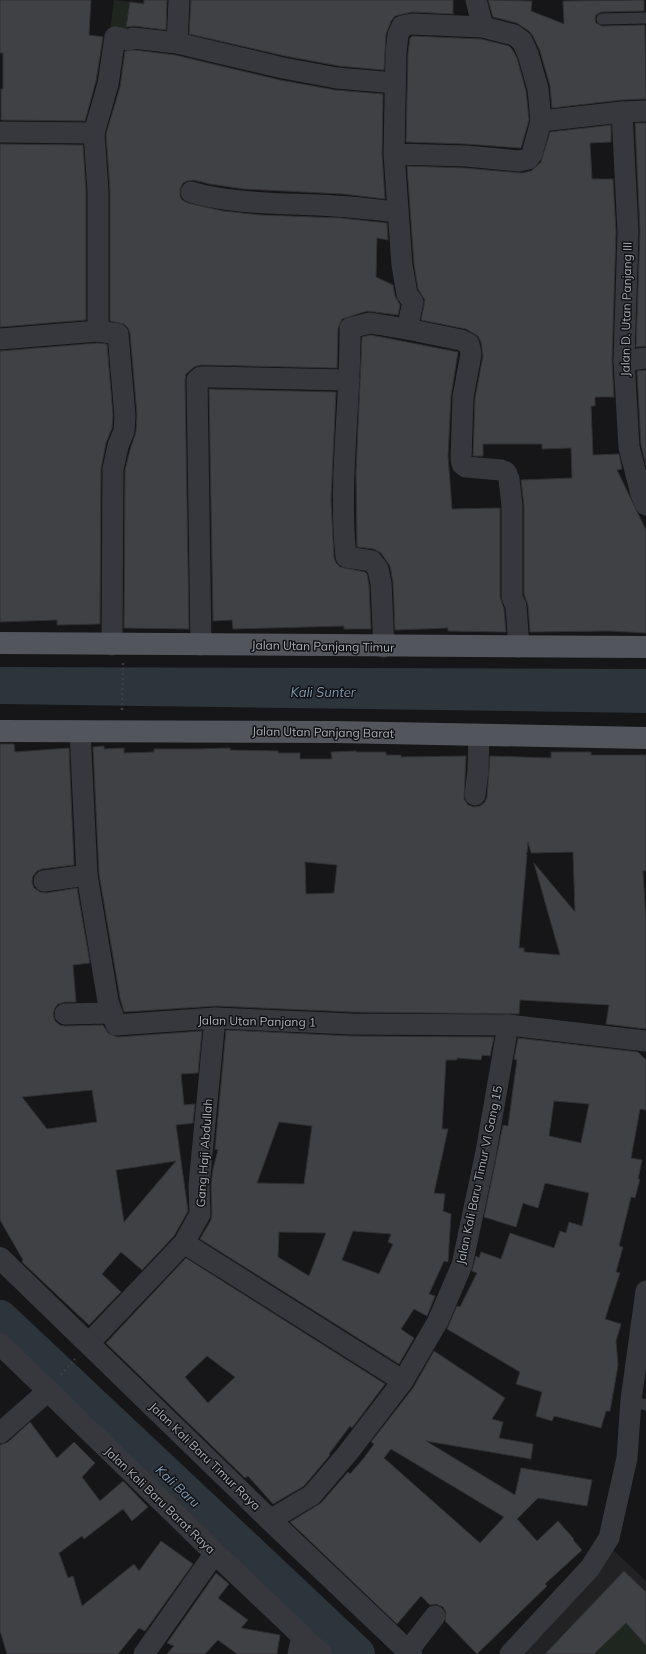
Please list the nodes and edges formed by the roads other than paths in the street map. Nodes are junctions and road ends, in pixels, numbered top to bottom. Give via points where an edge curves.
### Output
1 (179, 0) edge
2 (476, 0) edge
3 (646, 18) edge
4 (602, 19) dead end
5 (483, 27) junction
6 (177, 43) junction
7 (395, 83) junction
8 (646, 111) edge
9 (622, 112) junction
10 (541, 121) junction
11 (0, 132) edge
12 (94, 133) junction
13 (394, 154) junction
14 (191, 192) dead end
15 (398, 212) junction
16 (407, 329) junction
17 (98, 331) junction
18 (0, 339) edge
19 (646, 358) edge
20 (624, 361) junction
21 (349, 380) junction
22 (646, 505) edge
23 (0, 644) edge
24 (201, 645) junction
25 (384, 647) junction
26 (519, 647) junction
27 (646, 647) edge
28 (118, 650) junction
29 (0, 731) edge
30 (80, 731) junction
31 (479, 735) junction
32 (646, 738) edge
33 (475, 795) dead end
34 (87, 876) junction
35 (44, 881) dead end
36 (111, 1013) junction
37 (65, 1014) dead end
38 (215, 1018) junction
39 (508, 1025) junction
40 (646, 1041) edge
41 (184, 1243) junction
42 (0, 1258) edge
43 (646, 1291) edge
44 (89, 1343) junction
45 (0, 1344) edge
46 (403, 1380) junction
47 (48, 1391) junction
48 (639, 1402) edge
49 (0, 1433) edge
50 (270, 1520) junction
51 (215, 1553) junction
52 (435, 1616) dead end
53 (300, 1645) edge
54 (409, 1652) edge
55 (144, 1654) edge
56 (322, 1654) edge
57 (510, 1654) edge

1 - 6 street
2 - 5 street
3 - 4 lane
5 - 7 street via 412,24 402,26 398,41
5 - 10 street via 514,35 522,41 538,89
6 - 7 street via 298,71 337,78
6 - 12 street via 115,37 108,84
7 - 13 street
8 - 9 street
9 - 10 street
9 - 20 street, Jalan D. Utan Panjang III via 628,232
10 - 13 street via 532,154 519,161 466,156
11 - 12 street
12 - 17 street via 98,191
13 - 15 street
14 - 15 street via 211,198
15 - 16 street via 404,280 407,294 413,302
16 - 21 street via 370,323 350,328
16 - 26 street via 461,340 470,346 471,354 463,398 461,459 466,467 501,470 506,472 509,479 512,506 512,597 516,606
17 - 18 street
17 - 28 street via 118,334 125,416 124,431 113,469
19 - 20 street
20 - 22 street, Jalan D. Utan Panjang III via 629,447
21 - 24 street via 201,377 197,380
21 - 25 street via 342,526 346,557 372,561 378,570 381,582
23 - 28 main road, Jalan Utan Panjang Timur
24 - 25 main road, Jalan Utan Panjang Timur
24 - 28 main road, Jalan Utan Panjang Timur
25 - 26 main road, Jalan Utan Panjang Timur
26 - 27 main road, Jalan Utan Panjang Timur
29 - 30 main road, Jalan Utan Panjang Barat
30 - 31 main road, Jalan Utan Panjang Barat
30 - 34 street, Jalan Utan Panjang 1
31 - 32 main road, Jalan Utan Panjang Barat
31 - 33 street
34 - 35 street
34 - 36 street, Jalan Utan Panjang 1
36 - 37 street
36 - 38 street, Jalan Utan Panjang 1 via 116,1026
38 - 39 street, Jalan Utan Panjang 1 via 352,1024
38 - 41 street, Gang Haji Abdullah via 199,1185 200,1214
39 - 40 street, Jalan Utan Panjang 1
39 - 46 street, Jalan Kali Baru Timur VI Gang 15 via 486,1152 462,1265 438,1320
41 - 44 street, Gang Haji Abdullah
41 - 46 street
42 - 44 street, Jalan Kali Baru Timur Raya
43 - 48 street
44 - 50 street, Jalan Kali Baru Timur Raya
45 - 47 street, Jalan Kali Baru Barat Raya
46 - 50 street, Jalan Kali Baru Timur VI Gang 15 via 347,1454 312,1495
47 - 49 street
47 - 51 street, Jalan Kali Baru Barat Raya
48 - 57 street via 610,1538 590,1568
50 - 54 street, Jalan Kali Baru Timur Raya
51 - 53 street, Jalan Kali Baru Barat Raya
51 - 55 street
52 - 54 street
53 - 56 street, Jalan Kali Baru Barat Raya

